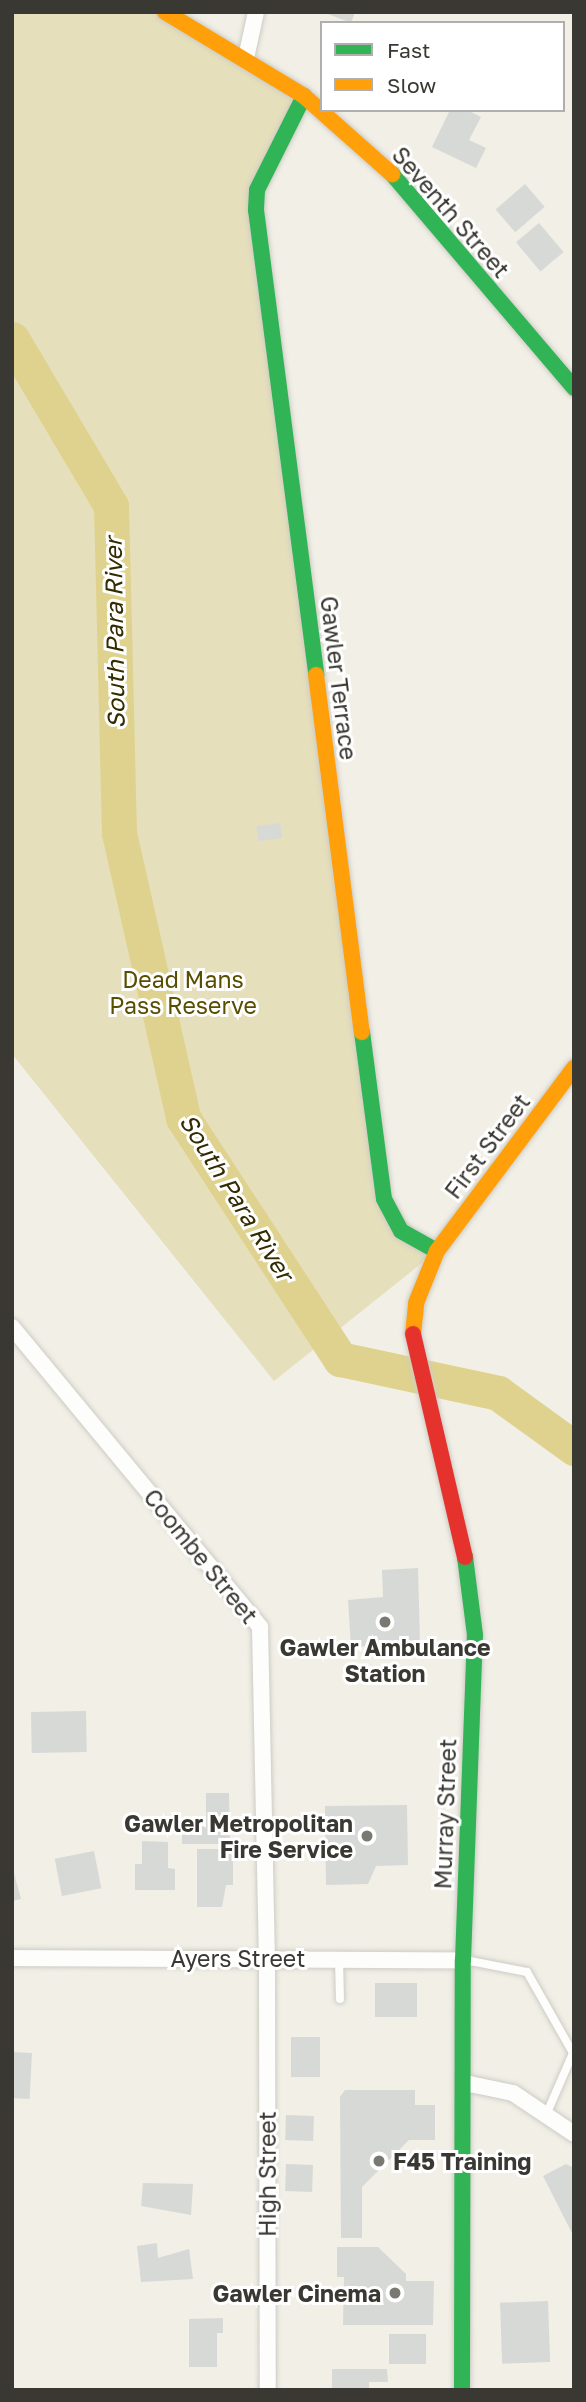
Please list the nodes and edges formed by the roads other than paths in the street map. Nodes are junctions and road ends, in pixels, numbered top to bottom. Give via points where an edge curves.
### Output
1 (165, 12) edge
2 (256, 12) edge
3 (246, 58) junction
4 (304, 96) junction
5 (320, 110) edge
6 (322, 112) edge
7 (574, 388) edge
8 (574, 1068) edge
9 (437, 1251) junction
10 (12, 1327) edge
11 (12, 1958) edge
12 (267, 1958) junction
13 (339, 1958) junction
14 (463, 1960) junction
15 (340, 1999) dead end
16 (465, 2083) junction
17 (546, 2115) junction
18 (574, 2134) edge
19 (268, 2390) edge
20 (462, 2390) edge

1 - 3 street, Seventh Street
2 - 3 street
3 - 4 street, Seventh Street
4 - 5 street, Seventh Street
4 - 9 street, Gawler Terrace via 257,190 256,210 384,1199 401,1231
6 - 7 street, Seventh Street via 396,177
8 - 9 street, First Street
9 - 14 street, Murray Street via 416,1303 417,1363 472,1586 475,1635
10 - 12 street, Coombe Street via 260,1627
11 - 12 street, Ayers Street
12 - 13 street, Ayers Street
12 - 19 street, High Street
13 - 14 street, Ayers Street
13 - 15 lane
14 - 16 street, Murray Street
14 - 17 lane via 527,1972 573,2053
16 - 17 street via 513,2093
16 - 20 street, Murray Street
17 - 18 street

